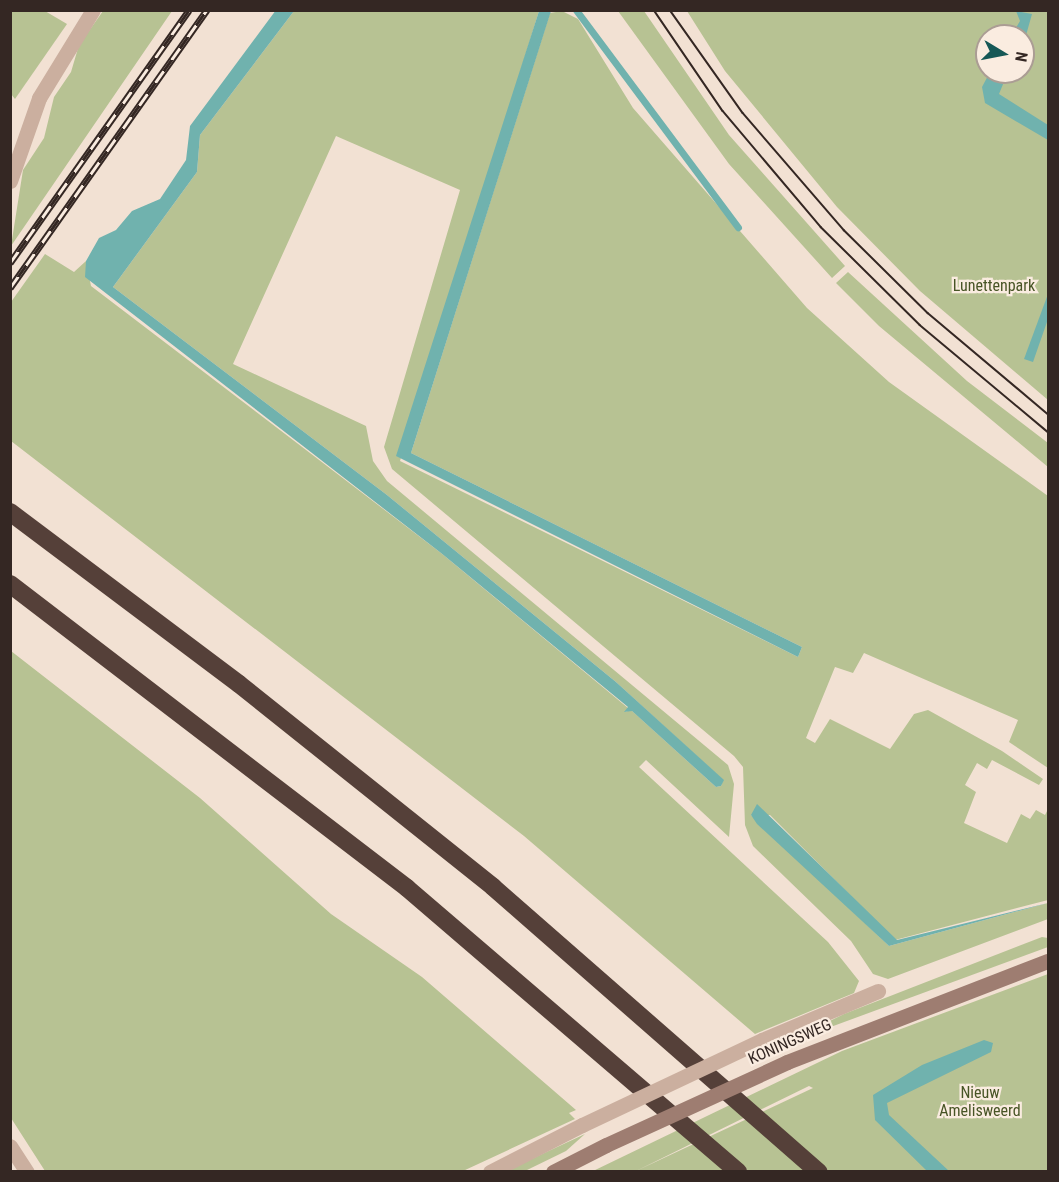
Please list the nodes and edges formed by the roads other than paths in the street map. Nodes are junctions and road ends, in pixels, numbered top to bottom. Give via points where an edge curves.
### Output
1 (93, 10) edge
2 (10, 181) edge
3 (10, 512) edge
4 (10, 584) edge
5 (1048, 962) edge
6 (878, 991) dead end
7 (10, 1146) edge
8 (27, 1172) edge
9 (490, 1172) edge
10 (553, 1172) edge
11 (738, 1172) edge
12 (819, 1172) edge

1 - 2 street via 39,98
3 - 12 highway via 175,634 484,880
4 - 11 highway via 408,888
5 - 10 main road, KONINGSWEG, bridge via 787,1062
6 - 9 street, KONINGSWEG, bridge via 762,1040
7 - 8 street

